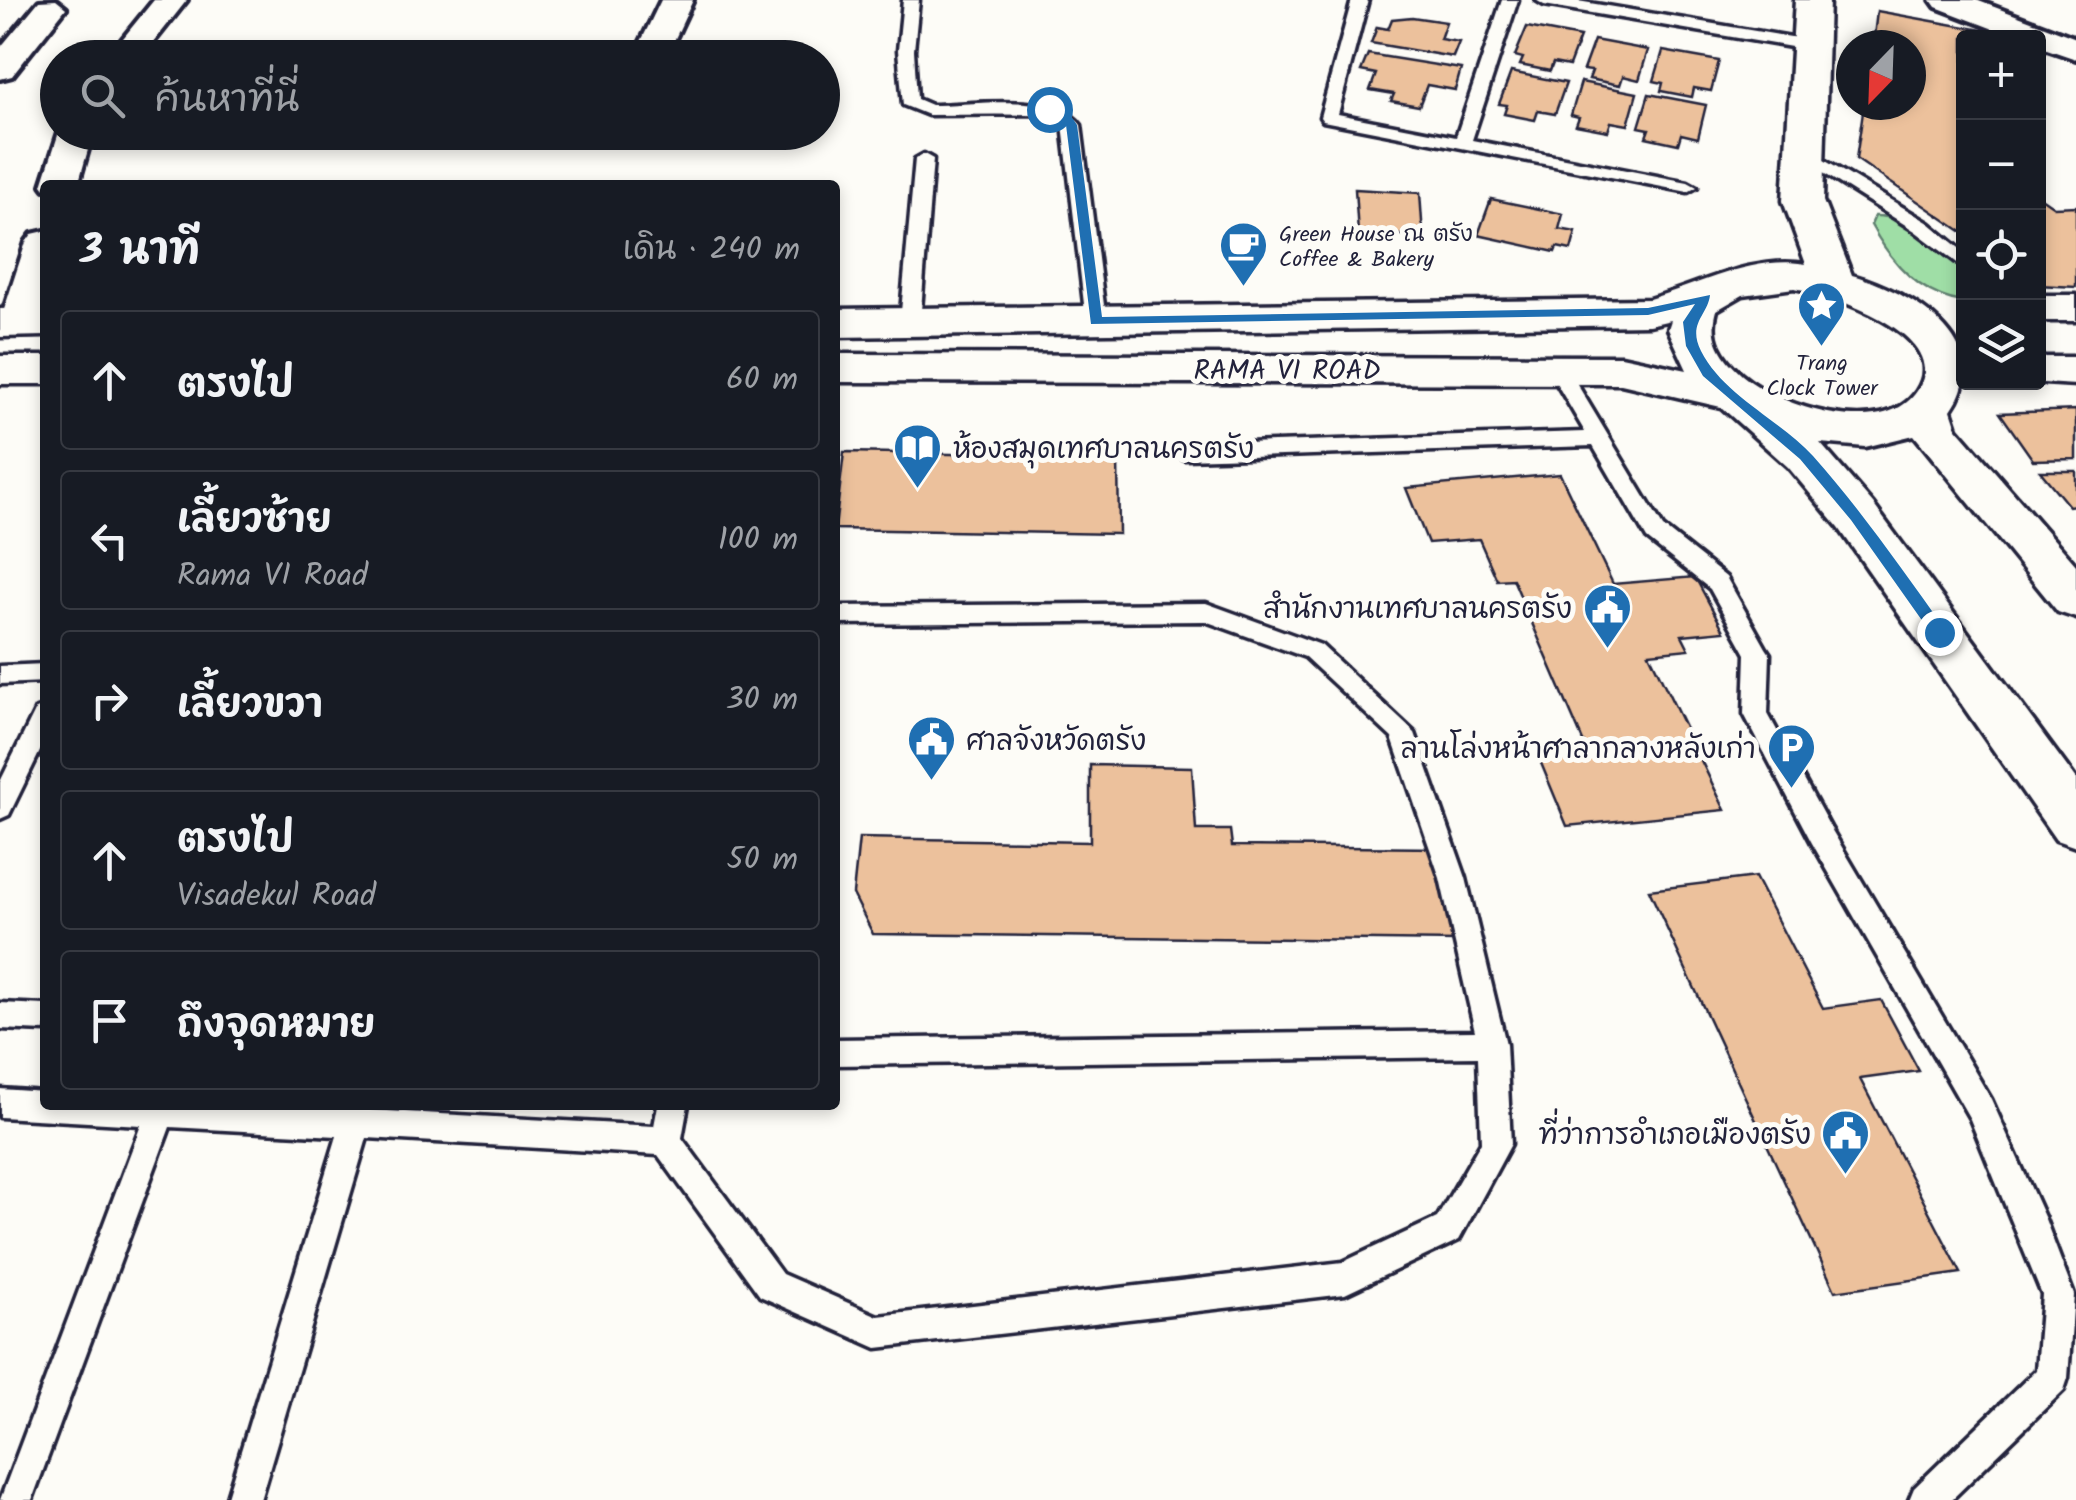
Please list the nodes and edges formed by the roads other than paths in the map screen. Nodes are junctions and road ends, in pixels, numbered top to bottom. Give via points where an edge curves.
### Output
1 (171, 0) edge
2 (677, 0) edge
3 (910, 0) edge
4 (1360, 0) edge
5 (1510, 0) edge
6 (1544, 0) edge
7 (1812, 0) edge
8 (1949, 5) edge
9 (50, 8) dead end
10 (137, 40) edge
11 (658, 40) edge
12 (1809, 45) junction
13 (2076, 49) edge
14 (0, 69) edge
15 (1462, 144) junction
16 (71, 150) edge
17 (1804, 153) junction
18 (924, 159) dead end
19 (62, 180) edge
20 (1688, 187) dead end
21 (1782, 225) junction
22 (1956, 255) edge
23 (40, 259) edge
24 (1834, 282) junction
25 (1714, 291) junction
26 (2046, 308) edge
27 (2076, 308) edge
28 (1956, 310) edge
29 (1956, 311) edge
30 (1908, 316) junction
31 (1096, 321) junction
32 (22, 322) edge
33 (840, 322) edge
34 (910, 323) junction
35 (840, 368) edge
36 (1558, 369) junction
37 (0, 370) edge
38 (40, 370) edge
39 (2046, 371) edge
40 (2076, 371) edge
41 (1971, 390) edge
42 (1736, 396) junction
43 (1934, 405) junction
44 (1596, 439) junction
45 (1185, 452) dead end
46 (2076, 599) edge
47 (840, 615) edge
48 (40, 674) edge
49 (0, 675) edge
50 (40, 726) edge
51 (0, 808) edge
52 (2076, 824) edge
53 (0, 1016) edge
54 (40, 1018) edge
55 (1492, 1044) junction
56 (840, 1052) edge
57 (0, 1103) edge
58 (40, 1105) edge
59 (125, 1110) edge
60 (672, 1110) edge
61 (161, 1112) junction
62 (356, 1124) junction
63 (666, 1141) junction
64 (15, 1500) edge
65 (242, 1500) edge
66 (1926, 1500) edge

1 - 10 street
2 - 11 street
3 - 31 lane via 909,100 917,107 1049,109 1072,125
4 - 15 lane via 1329,117
5 - 15 lane
6 - 12 lane
7 - 12 street
8 - 13 street
9 - 14 street
12 - 17 street
15 - 20 lane
16 - 19 street
17 - 21 street
17 - 22 lane
18 - 34 lane
21 - 24 street
21 - 25 street
21 - 28 street via 1842,224 1870,264 1920,300
23 - 32 street
24 - 25 street via 1755,276
24 - 30 street
25 - 31 street, RAMA VI ROAD via 1648,312
25 - 42 street via 1690,322 1692,346 1708,372
26 - 27 street
29 - 30 street
30 - 43 street via 1933,340 1946,366 1945,391
31 - 34 street, RAMA VI ROAD
33 - 34 street, RAMA VI ROAD
35 - 36 street, RAMA VI ROAD
36 - 42 street, RAMA VI ROAD via 1621,370
36 - 44 lane
37 - 38 street
39 - 40 street
41 - 43 street
42 - 43 street via 1774,416 1862,432 1900,426
42 - 52 street via 1805,456 1856,516
43 - 46 street via 1936,433
44 - 45 lane
44 - 66 lane via 1655,533 1718,582 1758,654 1756,714 1981,1109 2058,1296 2052,1378
47 - 55 lane via 1206,612 1313,652 1403,733 1453,878
48 - 49 lane
50 - 51 lane
53 - 54 lane
55 - 56 lane
55 - 63 lane via 1496,1144 1448,1229 1345,1278 877,1332 771,1284
57 - 58 lane
59 - 61 lane
60 - 63 lane
61 - 62 lane
61 - 64 lane
62 - 63 lane
62 - 65 lane

